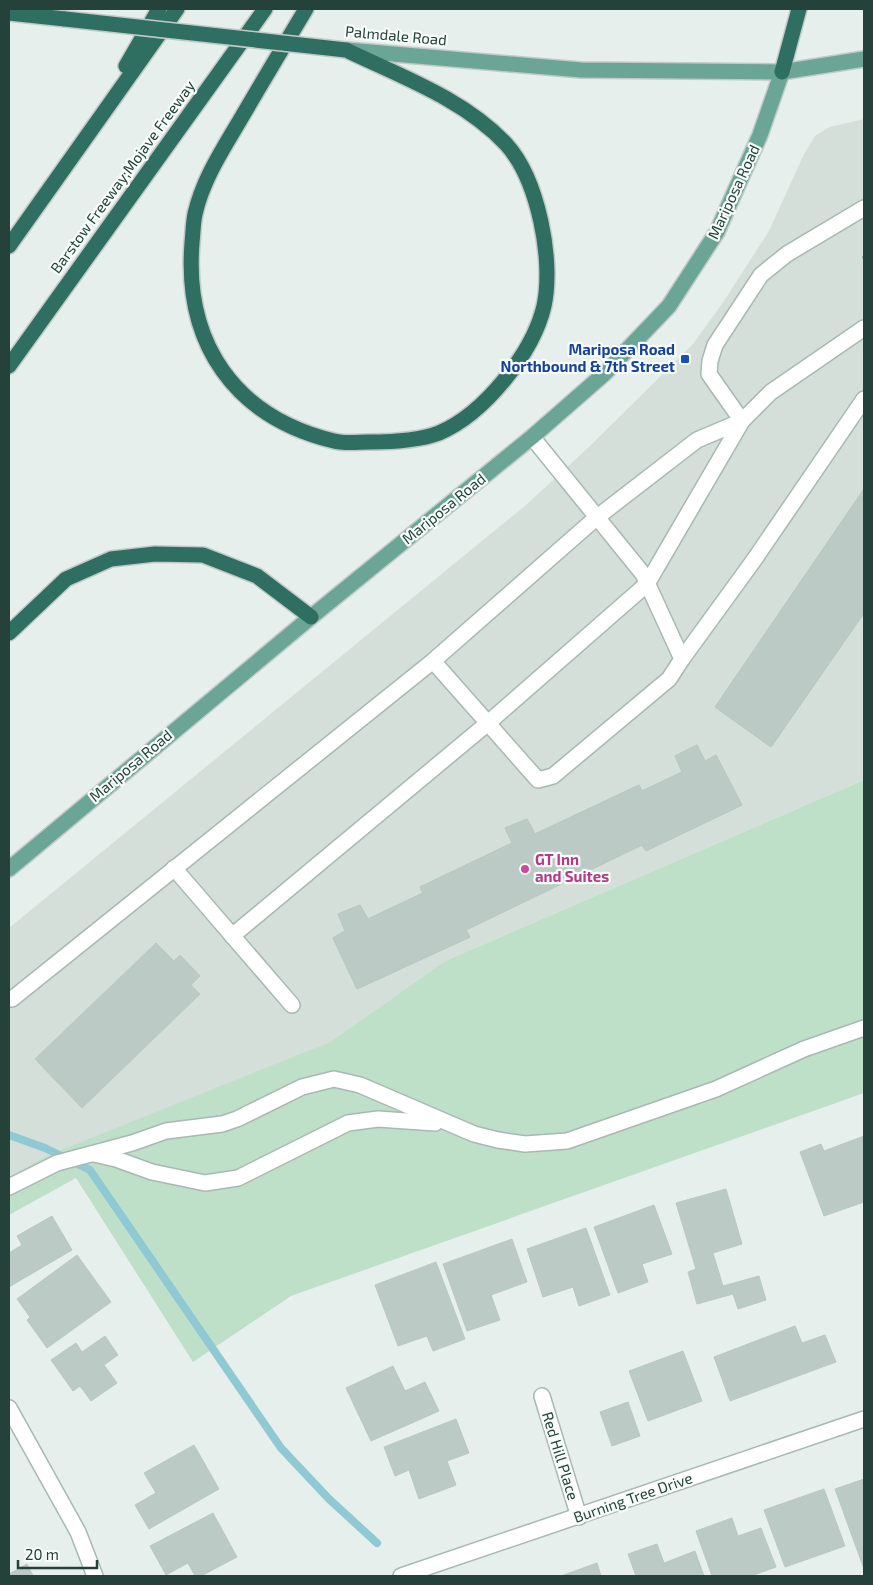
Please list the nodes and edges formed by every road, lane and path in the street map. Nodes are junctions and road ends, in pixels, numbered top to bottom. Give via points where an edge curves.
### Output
1 (43, 9) edge
2 (159, 9) edge
3 (177, 9) edge
4 (265, 9) edge
5 (306, 9) edge
6 (800, 9) edge
7 (9, 13) edge
8 (65, 19) junction
9 (346, 50) junction
10 (864, 59) edge
11 (782, 72) junction
12 (77, 149) junction
13 (864, 208) edge
14 (9, 246) edge
15 (864, 328) edge
16 (9, 366) edge
17 (864, 399) edge
18 (742, 421) junction
19 (532, 437) junction
20 (596, 518) junction
21 (647, 584) junction
22 (310, 617) junction
23 (9, 633) edge
24 (682, 659) junction
25 (433, 661) junction
26 (488, 723) junction
27 (174, 868) junction
28 (9, 869) edge
29 (232, 936) junction
30 (12, 999) dead end
31 (292, 1004) dead end
32 (864, 1028) edge
33 (447, 1124) junction
34 (93, 1154) junction
35 (9, 1187) edge
36 (542, 1396) dead end
37 (9, 1408) edge
38 (864, 1419) edge
39 (578, 1517) junction
40 (95, 1576) edge
41 (401, 1576) edge

1 - 8 highway
2 - 12 highway
3 - 12 highway
4 - 16 highway, Barstow Freeway;Mojave Freeway
5 - 9 highway via 212,168 198,205 190,274 197,318 217,365 248,400 287,425 337,442 396,442 438,433 468,415 504,383 526,349 544,306 546,272 542,227 530,185 509,147 482,121 416,83
6 - 11 highway
7 - 8 highway, Palmdale Road
8 - 9 highway, Palmdale Road, bridge
9 - 11 main road, Palmdale Road via 582,70
10 - 11 main road, Palmdale Road
11 - 19 main road, Mariposa Road via 760,135 717,232 669,306 604,374
12 - 14 highway
13 - 18 street via 787,254 761,275 715,346 709,374
15 - 18 street via 771,392
17 - 24 street
18 - 20 street via 697,440
18 - 21 street
19 - 20 street
19 - 22 main road, Mariposa Road
20 - 21 street
20 - 25 street
21 - 24 street
21 - 26 street
22 - 23 highway via 257,576 203,555 155,554 111,559 66,579
22 - 28 main road, Mariposa Road
24 - 26 street via 669,679 553,776 538,780
25 - 26 street
25 - 27 street
26 - 29 street
27 - 29 street
27 - 30 street
29 - 31 street
32 - 33 street via 804,1050 716,1089 567,1141 546,1144 498,1140
33 - 34 street via 378,1119 348,1123 238,1178 205,1183 152,1172
33 - 34 street via 360,1084 334,1080 302,1087 222,1124 166,1131
34 - 35 street via 57,1163
36 - 39 street, Red Hill Place
37 - 40 street via 78,1532
38 - 39 street, Burning Tree Drive
39 - 41 street, Burning Tree Drive

